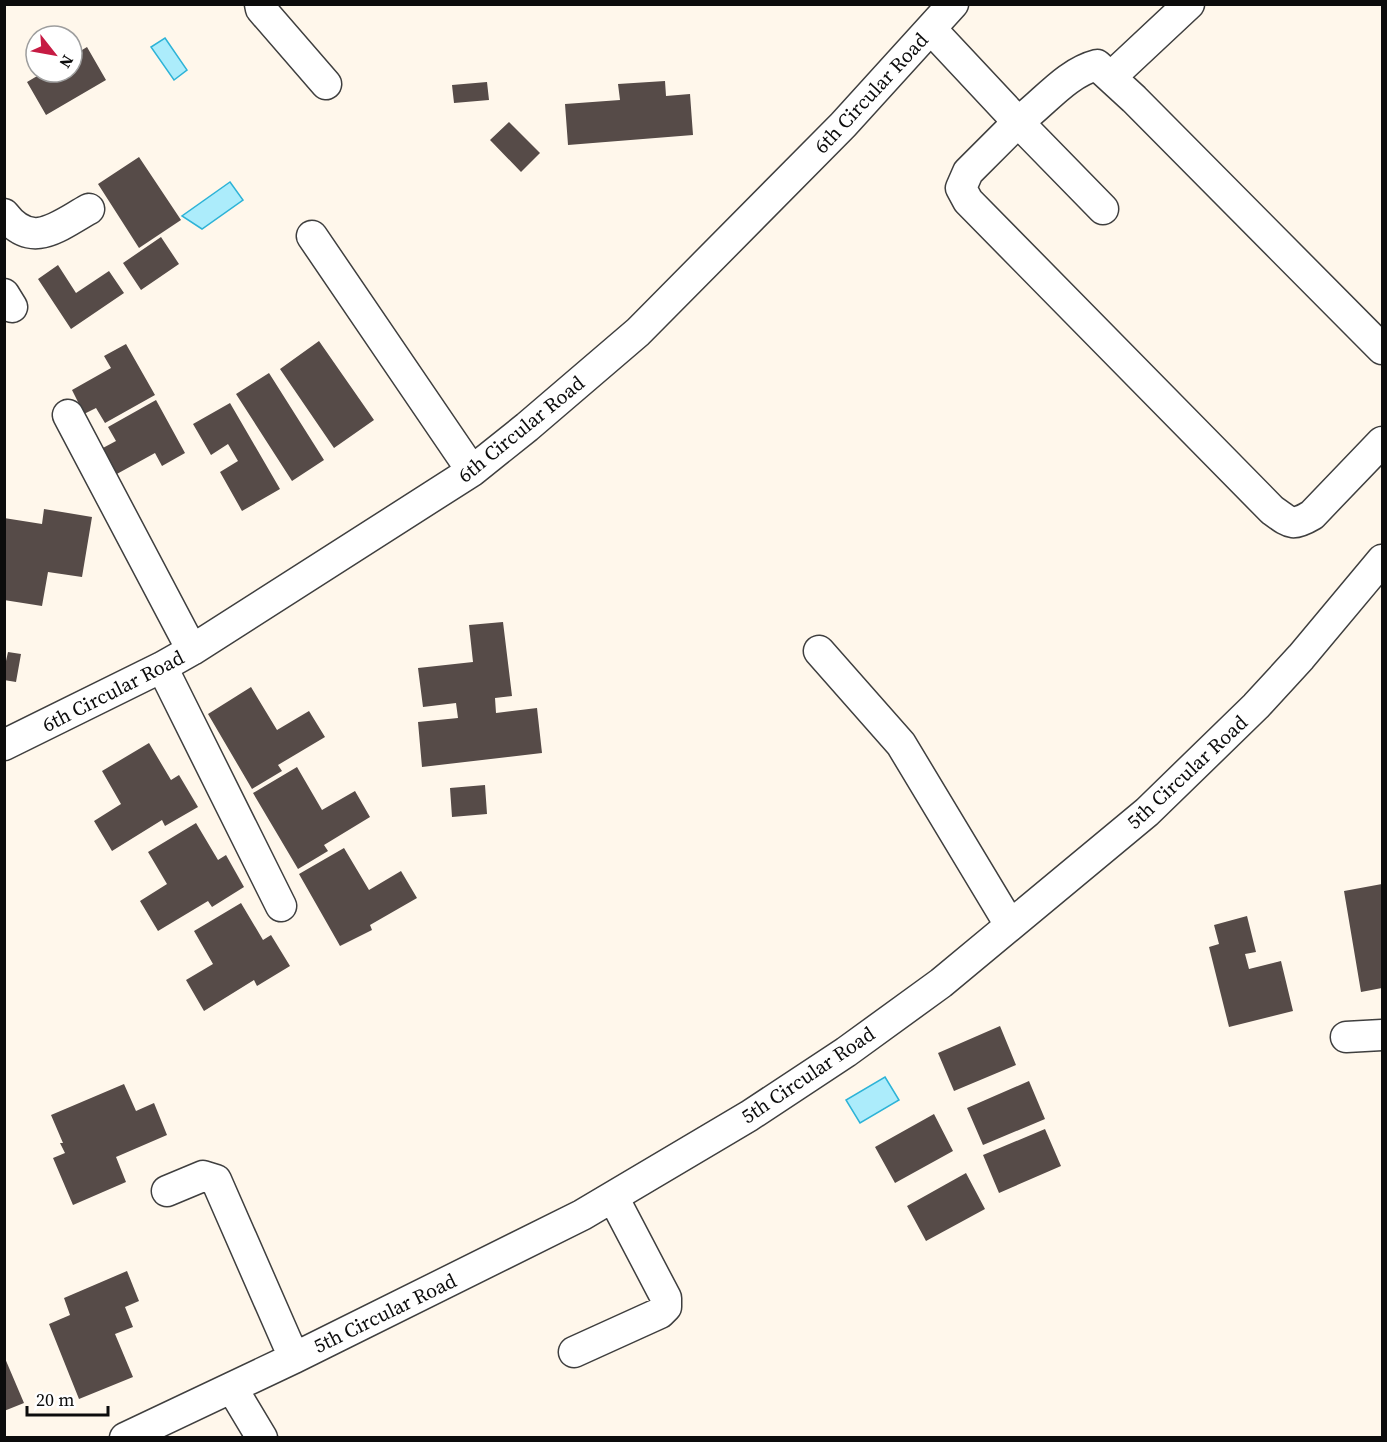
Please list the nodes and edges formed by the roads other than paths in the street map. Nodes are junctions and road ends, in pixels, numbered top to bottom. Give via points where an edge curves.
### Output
1 (260, 4) edge
2 (954, 4) edge
3 (1189, 4) edge
4 (931, 29) junction
5 (1111, 77) junction
6 (326, 84) dead end
7 (1018, 122) junction
8 (89, 209) dead end
9 (1103, 209) dead end
10 (4, 214) edge
11 (312, 236) dead end
12 (1383, 350) edge
13 (68, 415) dead end
14 (1383, 442) edge
15 (472, 471) junction
16 (1383, 560) edge
17 (192, 650) junction
18 (819, 651) dead end
19 (162, 667) junction
20 (4, 745) edge
21 (280, 906) dead end
22 (1010, 925) junction
23 (1383, 1035) edge
24 (1346, 1037) dead end
25 (167, 1191) dead end
26 (613, 1197) junction
27 (574, 1352) dead end
28 (294, 1358) junction
29 (232, 1388) junction
30 (125, 1437) edge
31 (262, 1437) edge

1 - 6 street
2 - 4 street, 6th Circular Road
3 - 5 street
4 - 7 street
4 - 15 street, 6th Circular Road via 834,134 638,332
5 - 7 street via 1097,65 1084,68
5 - 12 street
7 - 9 street
7 - 14 street via 968,172 961,188 968,201 1272,510 1287,521 1306,519
8 - 10 street via 44,234 29,234
11 - 15 street
13 - 17 street
15 - 17 street, 6th Circular Road
16 - 22 street, 5th Circular Road via 1301,657 1202,760 1147,812
17 - 19 street, 6th Circular Road
18 - 22 street via 901,744
19 - 20 street, 6th Circular Road
19 - 21 street
22 - 26 street, 5th Circular Road via 846,1052 749,1116
23 - 24 street
25 - 28 street via 204,1176 216,1180
26 - 27 street via 666,1298 666,1307
26 - 28 street, 5th Circular Road
28 - 29 street, 5th Circular Road
29 - 30 street, 5th Circular Road
29 - 31 street

